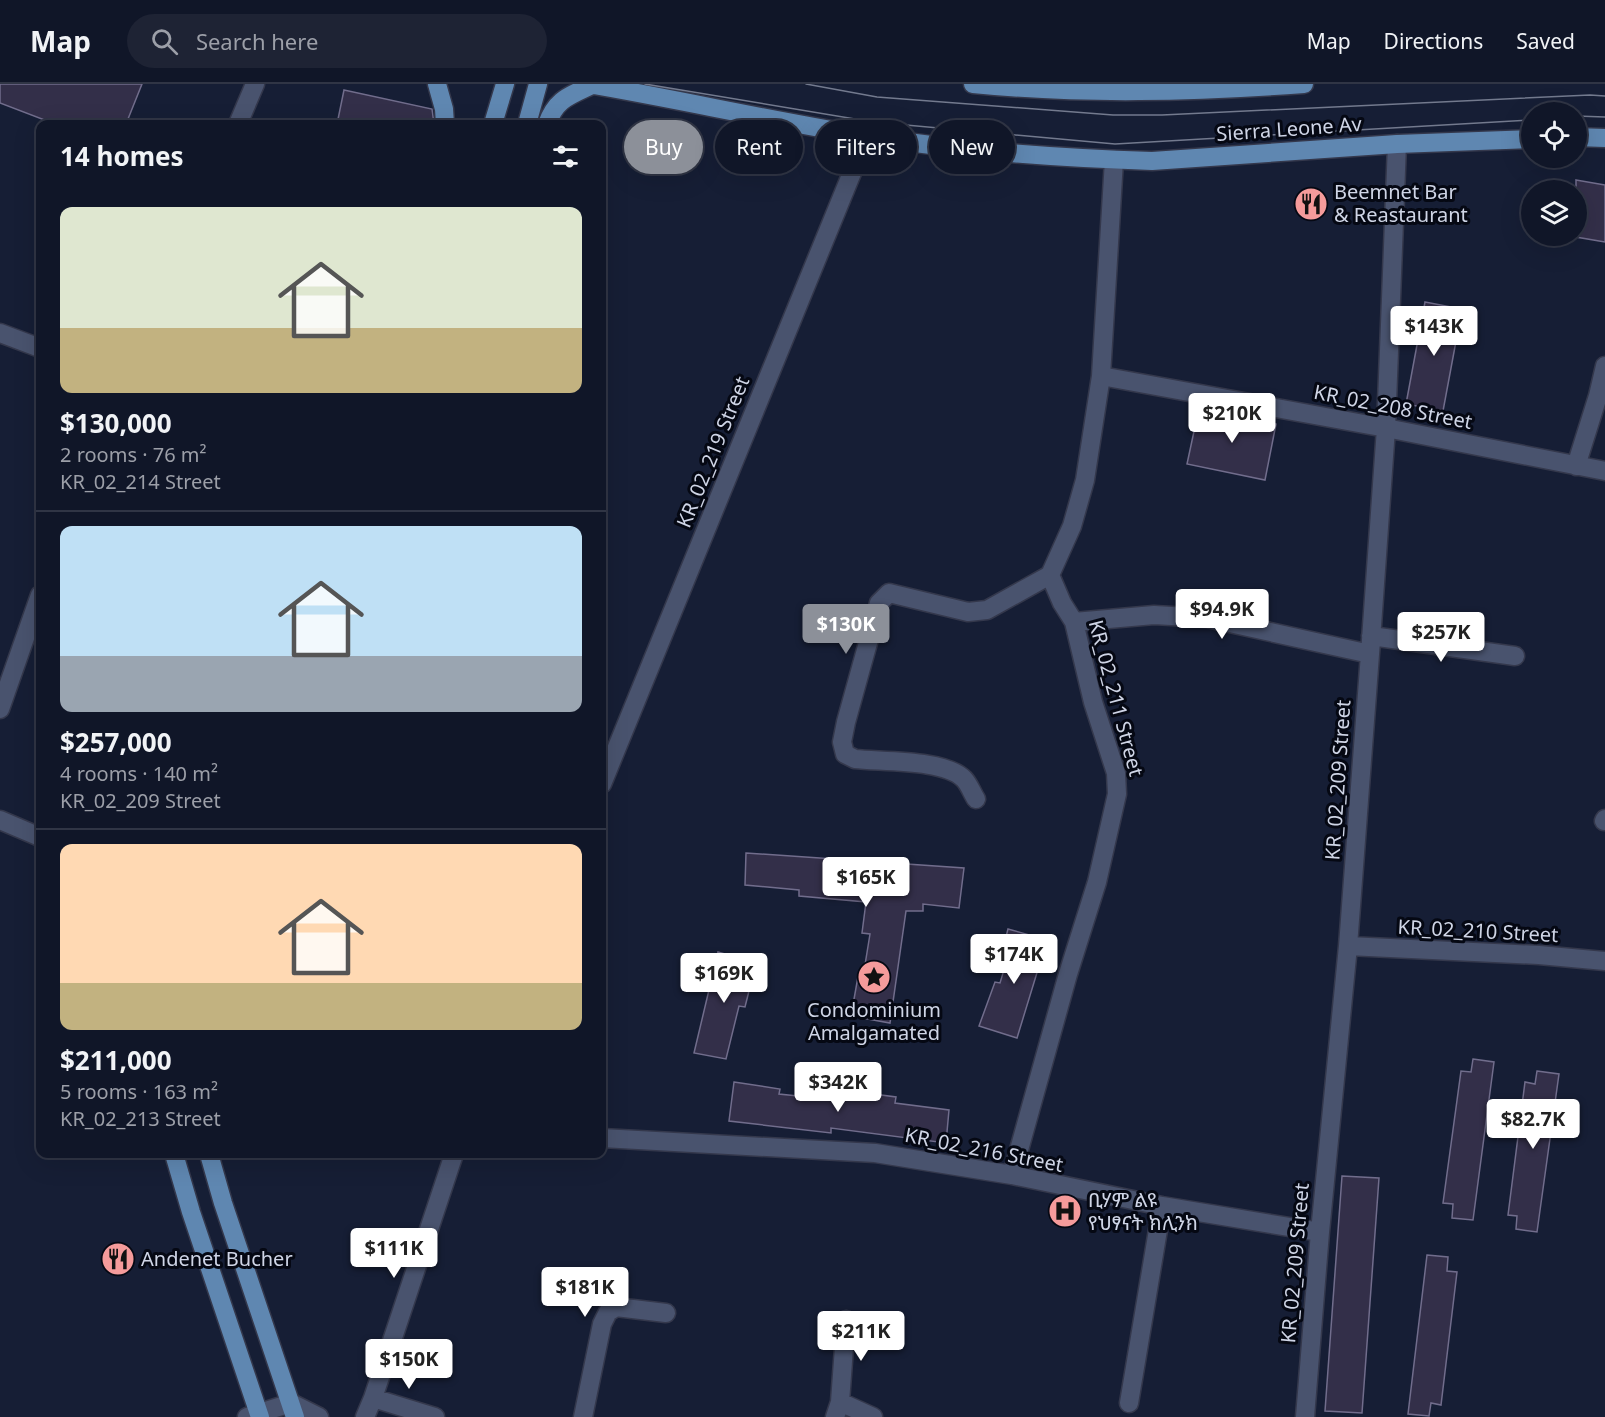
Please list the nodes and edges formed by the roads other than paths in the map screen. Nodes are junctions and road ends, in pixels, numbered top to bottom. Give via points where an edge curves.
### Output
1 (255, 84) edge
2 (437, 84) edge
3 (505, 84) edge
4 (538, 84) edge
5 (590, 84) edge
6 (973, 84) edge
7 (1304, 84) edge
8 (240, 120) edge
9 (445, 120) edge
10 (494, 120) edge
11 (528, 120) edge
12 (548, 120) edge
13 (815, 126) edge
14 (1587, 138) edge
15 (1605, 138) edge
16 (1521, 139) edge
17 (917, 142) edge
18 (1397, 144) junction
19 (1114, 160) junction
20 (851, 174) edge
21 (0, 333) edge
22 (36, 346) edge
23 (1605, 366) edge
24 (1101, 376) junction
25 (1386, 428) junction
26 (1576, 466) junction
27 (1605, 471) edge
28 (1050, 574) junction
29 (36, 606) edge
30 (1074, 622) junction
31 (1370, 645) junction
32 (1515, 656) dead end
33 (0, 709) edge
34 (606, 774) edge
35 (976, 799) dead end
36 (0, 820) edge
37 (35, 835) edge
38 (1348, 946) junction
39 (1605, 961) edge
40 (606, 1138) edge
41 (175, 1158) edge
42 (211, 1158) edge
43 (453, 1158) edge
44 (1012, 1175) junction
45 (1162, 1206) junction
46 (1320, 1232) junction
47 (666, 1313) dead end
48 (846, 1320) dead end
49 (373, 1398) junction
50 (1129, 1403) dead end
51 (837, 1409) edge
52 (293, 1410) edge
53 (255, 1416) edge
54 (320, 1417) edge
55 (365, 1417) edge
56 (435, 1417) edge
57 (583, 1417) edge
58 (873, 1417) edge
59 (1305, 1417) edge

1 - 8 street
2 - 9 main road
3 - 10 main road
4 - 11 main road
5 - 12 main road via 565,98 552,110
5 - 13 main road, Sierra Leone Av
6 - 7 main road via 1158,92
14 - 15 main road
16 - 18 main road, Sierra Leone Av
17 - 19 main road, Sierra Leone Av
18 - 19 main road, Sierra Leone Av
18 - 25 street, KR_02_209 Street
19 - 24 street
20 - 34 street, KR_02_219 Street
21 - 22 street
23 - 26 street
24 - 25 street, KR_02_208 Street
24 - 28 street via 1085,480 1072,526
25 - 26 street, KR_02_208 Street
25 - 31 street, KR_02_209 Street
26 - 27 street, KR_02_208 Street
28 - 30 street, KR_02_211 Street
28 - 35 street via 987,610 968,612 889,593 879,603 846,722 842,742 845,754 855,759 952,771 964,779
29 - 33 street
30 - 31 street via 1154,615 1207,618
30 - 44 street, KR_02_211 Street via 1092,702 1116,773 1118,794 1097,882
31 - 32 street
31 - 38 street, KR_02_209 Street
36 - 37 street
38 - 39 street, KR_02_210 Street
38 - 46 street, KR_02_209 Street
40 - 44 street, KR_02_216 Street via 875,1153
41 - 53 main road
42 - 52 main road
43 - 49 street
44 - 45 street, KR_02_216 Street
45 - 46 street, KR_02_216 Street
45 - 50 street
46 - 59 street, KR_02_209 Street
47 - 57 street via 616,1307 608,1312 602,1324
48 - 51 street
49 - 55 street
49 - 56 street
51 - 58 street
52 - 53 street
52 - 54 street

